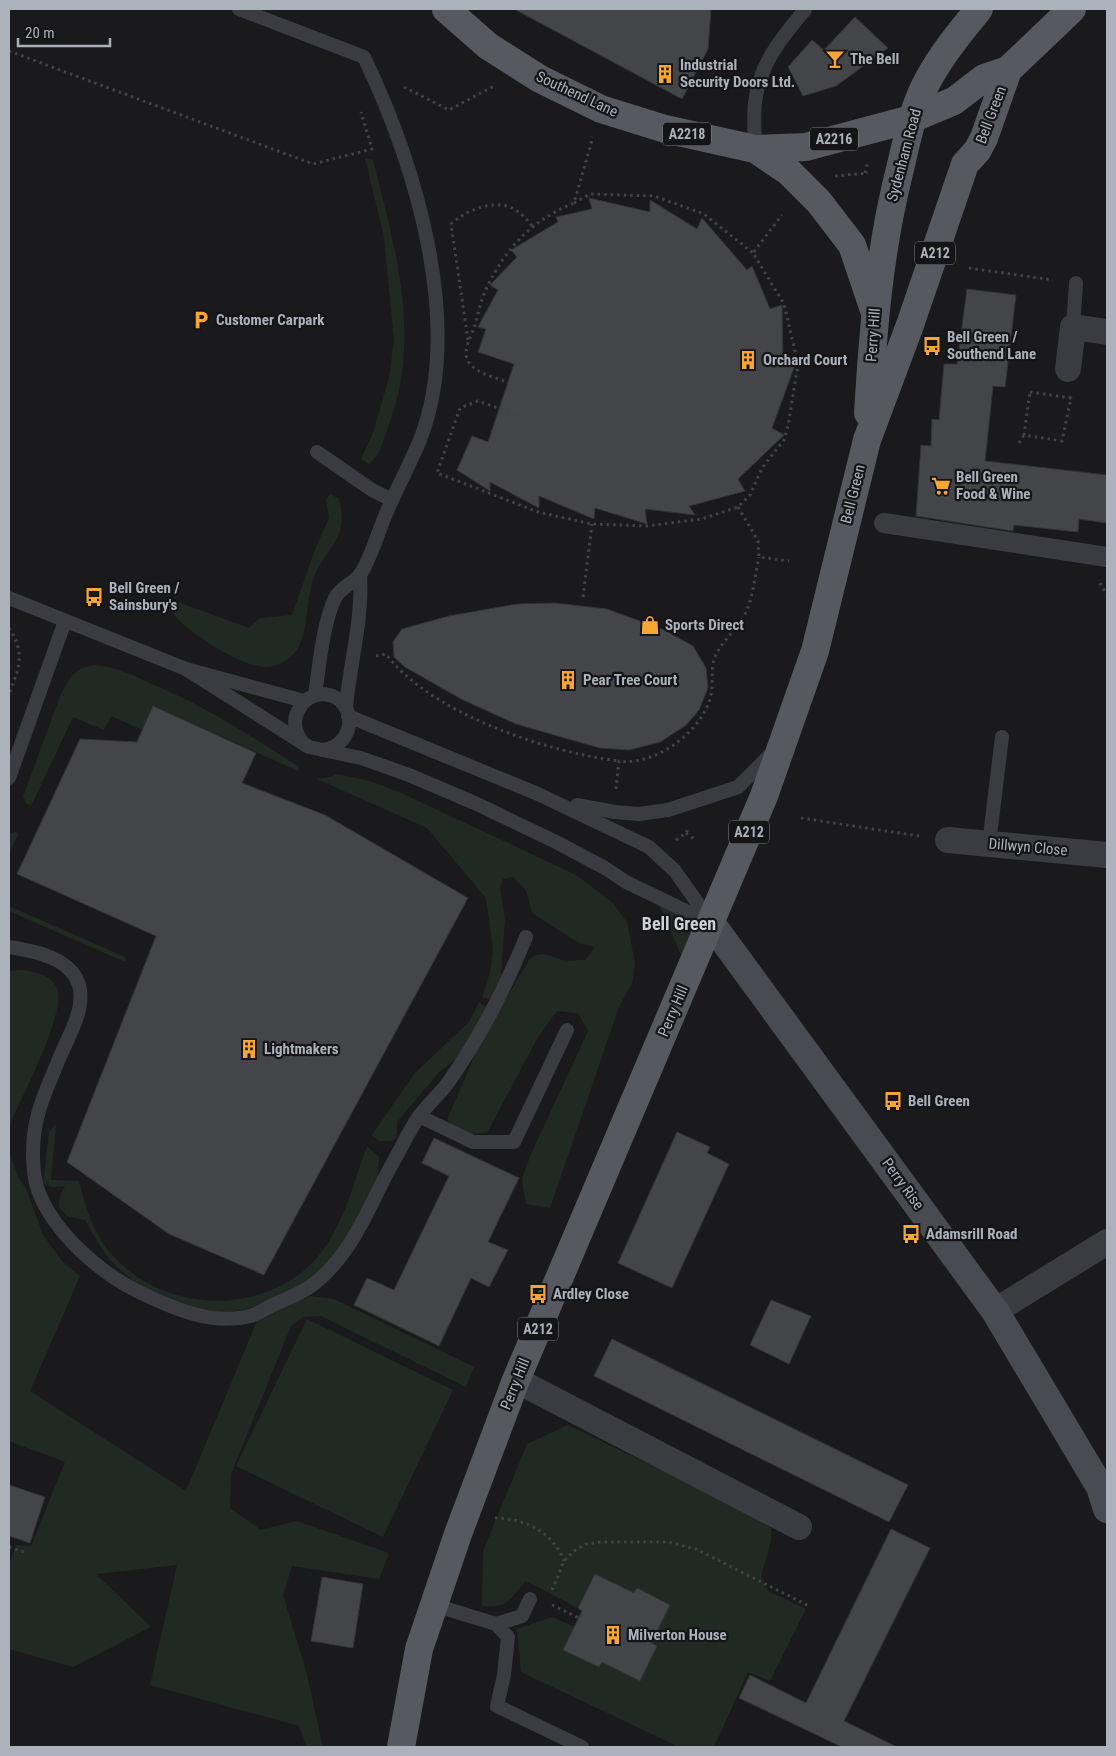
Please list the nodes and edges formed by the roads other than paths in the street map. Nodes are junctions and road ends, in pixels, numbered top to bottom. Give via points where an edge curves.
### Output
1 (240, 9) edge
2 (446, 9) edge
3 (979, 9) edge
4 (1072, 9) edge
5 (805, 10) edge
6 (1008, 70) junction
7 (911, 119) junction
8 (755, 149) junction
9 (885, 230) joint
10 (1076, 283) road end
11 (874, 310) junction
12 (1073, 327) junction
13 (1107, 332) edge
14 (1068, 369) dead end
15 (867, 440) junction
16 (317, 452) dead end
17 (392, 500) junction
18 (884, 523) dead end
19 (1107, 557) edge
20 (360, 574) junction
21 (9, 598) edge
22 (65, 622) junction
23 (186, 669) junction
24 (309, 697) junction
25 (347, 712) junction
26 (1002, 738) dead end
27 (784, 740) junction
28 (302, 742) junction
29 (318, 750) junction
30 (9, 778) edge
31 (538, 794) junction
32 (948, 840) road end
33 (989, 844) junction
34 (1107, 855) edge
35 (711, 923) junction
36 (526, 937) dead end
37 (9, 947) edge
38 (567, 1030) dead end
39 (419, 1116) junction
40 (1107, 1242) edge
41 (995, 1311) junction
42 (516, 1380) junction
43 (1107, 1509) edge
44 (799, 1527) dead end
45 (530, 1599) dead end
46 (434, 1605) junction
47 (496, 1624) junction
48 (401, 1747) edge
49 (582, 1747) edge

1 - 17 lane via 364,57 392,120 421,212 432,268 438,337 434,385 420,439
2 - 8 main road, Southend Lane / A2218 via 488,46 525,70 601,108 665,129
3 - 7 main road, Sydenham Road / A212 via 928,80
4 - 6 main road, A212
5 - 8 lane via 780,38 762,70 755,103
6 - 7 main road, Southend Lane / A2216 via 984,78 954,101
6 - 15 main road, Bell Green / A212 via 984,138 965,164
7 - 8 main road, Southend Lane / A2216 via 806,147
7 - 9 main road, Sydenham Road / A212
8 - 11 main road, Southend Lane / A2218 via 789,172 819,202 852,245
9 - 11 main road, Perry Hill / A212
10 - 12 lane
11 - 15 main road, Perry Hill / A212
12 - 13 street
12 - 14 street
15 - 27 main road, Bell Green / A212 via 815,651
16 - 17 lane
17 - 20 lane
18 - 19 street
20 - 24 lane via 336,596
20 - 25 lane via 362,604 349,668
21 - 22 lane
22 - 23 lane
22 - 30 lane
23 - 24 lane
23 - 28 lane
24 - 25 lane via 332,696
24 - 28 lane via 295,716
25 - 29 lane via 349,725 342,740 336,746
25 - 31 lane
26 - 33 lane
27 - 31 lane via 738,787 668,810 639,814 615,812 586,808
27 - 35 main road, Bell Green / A212
28 - 29 lane
29 - 35 lane via 361,758 477,804 558,842 626,882
31 - 35 lane via 649,847 675,870
32 - 33 street, Dillwyn Close
33 - 34 street, Dillwyn Close
35 - 41 main road, Perry Rise
35 - 42 main road, Perry Hill / A212
36 - 39 lane via 508,982 484,1028 449,1082
37 - 39 lane via 55,958 71,971 80,989 78,1011 34,1130 37,1189 51,1214 88,1258 110,1275 162,1303 194,1314 222,1318 250,1316 315,1283 353,1240
38 - 39 lane via 514,1142 474,1142
40 - 41 street
41 - 43 main road, Perry Rise via 1100,1488
42 - 44 street
42 - 46 main road, Perry Hill / A212
45 - 47 lane via 522,1616
46 - 47 lane
46 - 48 main road, Perry Hill / A212 via 419,1649
47 - 49 lane via 508,1637 497,1706

